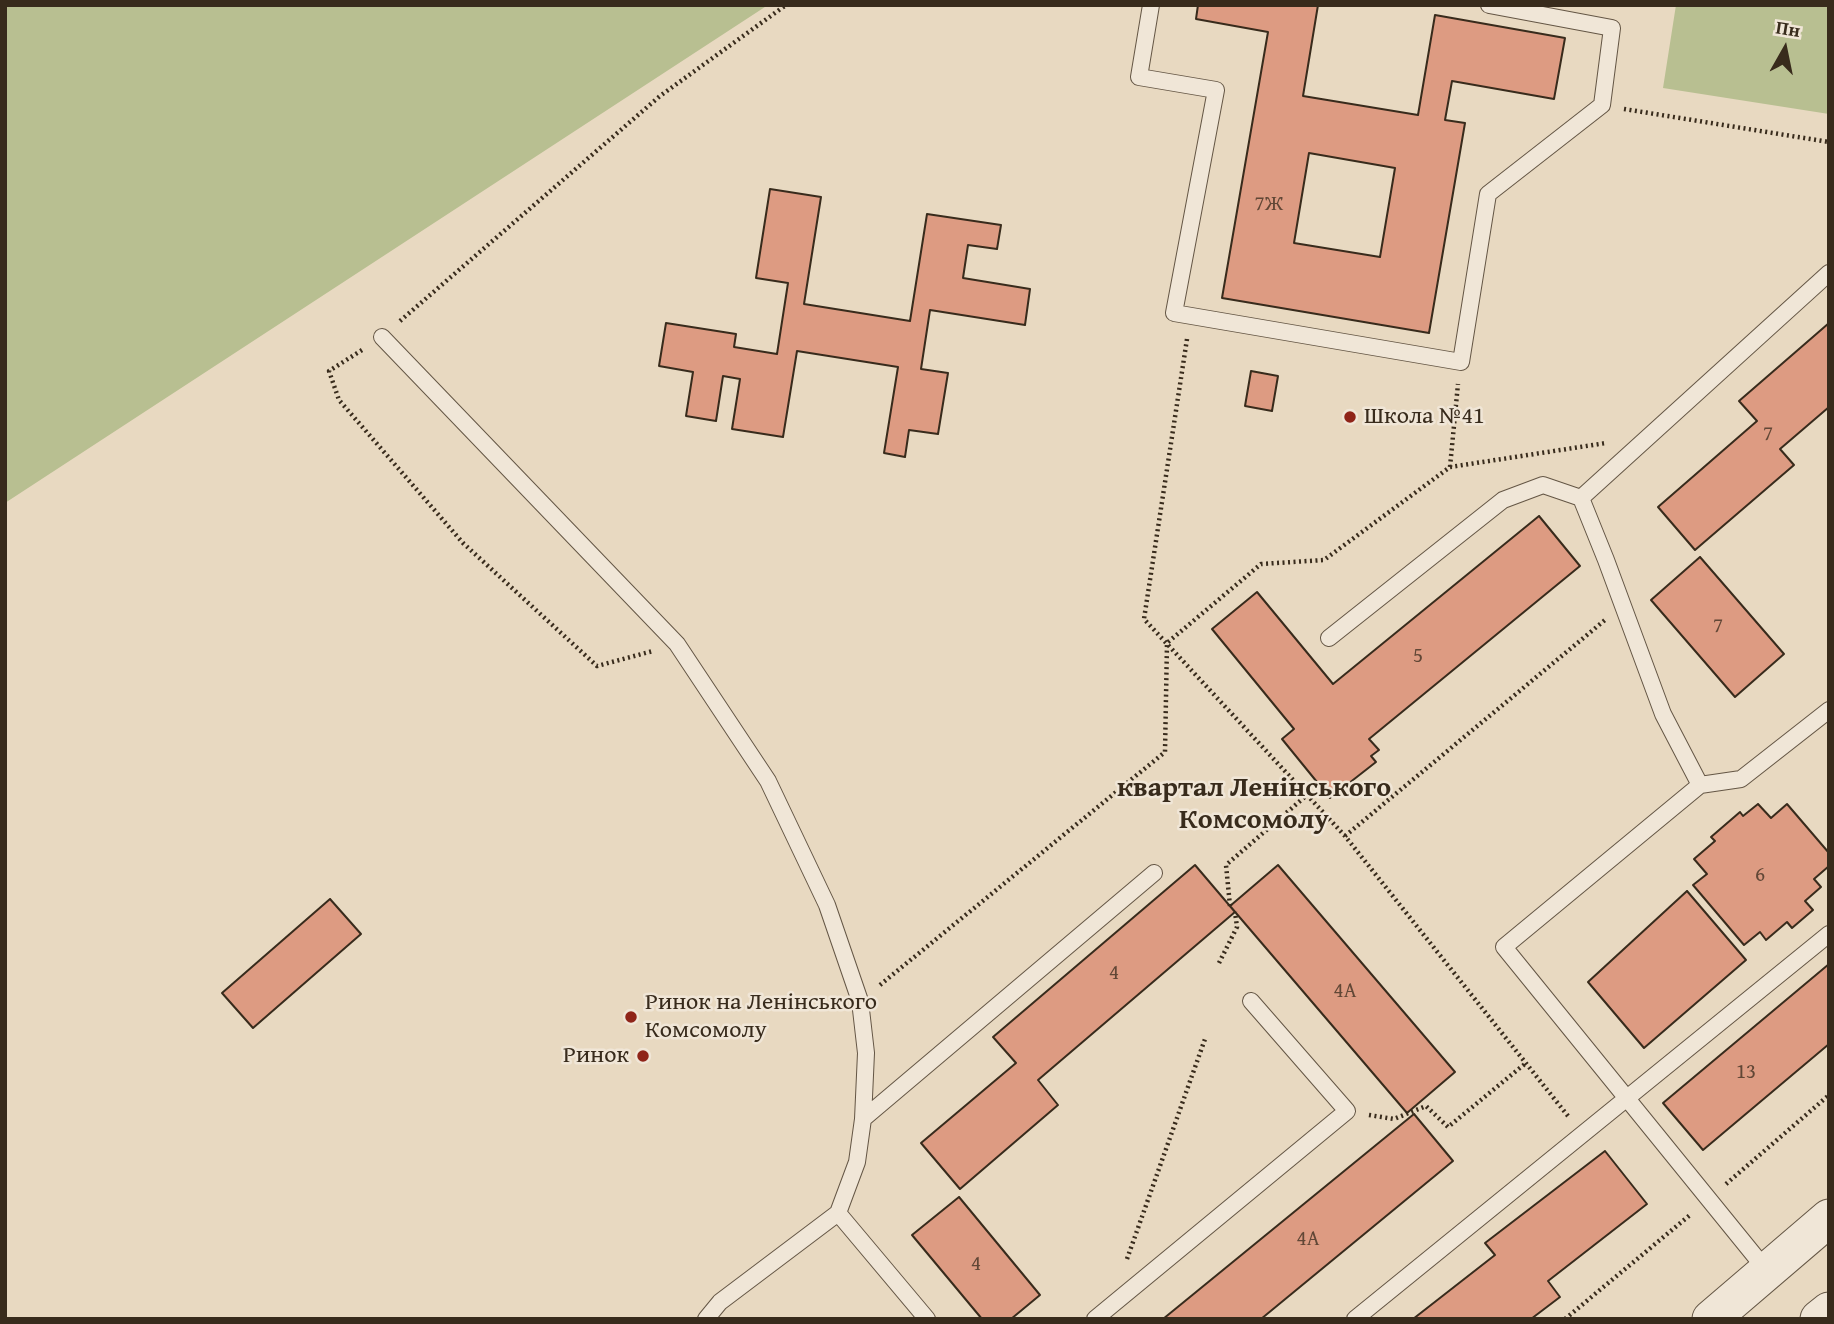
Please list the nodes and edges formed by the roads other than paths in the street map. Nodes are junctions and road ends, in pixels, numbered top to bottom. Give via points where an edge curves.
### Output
1 (1151, 5) edge
2 (1489, 5) edge
3 (1829, 273) edge
4 (383, 337) road end
5 (1581, 498) junction
6 (1329, 638) dead end
7 (1829, 710) edge
8 (1700, 785) junction
9 (1154, 873) dead end
10 (1829, 933) edge
11 (1251, 1001) dead end
12 (1626, 1098) junction
13 (863, 1119) junction
14 (838, 1213) junction
15 (1829, 1218) edge
16 (1767, 1271) junction
17 (1829, 1311) edge
18 (706, 1319) edge
19 (927, 1319) edge
20 (1095, 1319) edge
21 (1355, 1319) edge
22 (1712, 1319) edge
23 (1819, 1319) edge

1 - 2 lane via 1139,77 1216,90 1174,313 1461,362 1488,194 1602,105 1612,28
3 - 5 lane
4 - 13 lane via 677,644 768,780 827,905 860,1002 866,1053
5 - 6 lane via 1543,485 1503,500
5 - 8 lane via 1663,714
7 - 8 lane via 1741,779
8 - 12 lane via 1504,947
9 - 13 lane
10 - 12 lane
11 - 20 lane via 1347,1111
12 - 16 lane
12 - 21 lane
13 - 14 lane via 857,1162
14 - 18 lane via 720,1302
14 - 19 lane
15 - 16 street
16 - 22 street
17 - 23 street

